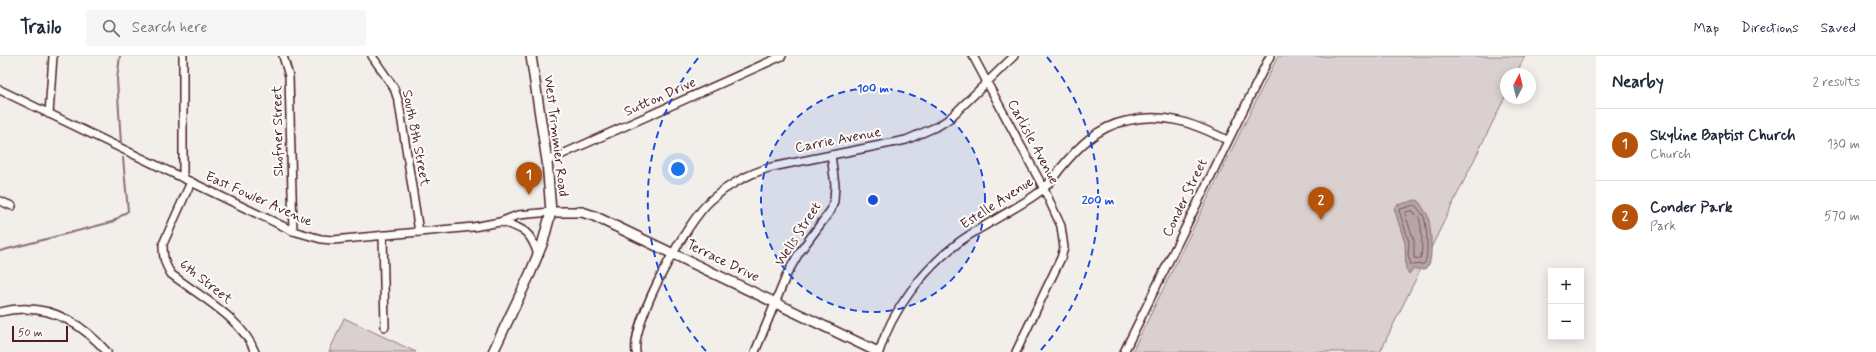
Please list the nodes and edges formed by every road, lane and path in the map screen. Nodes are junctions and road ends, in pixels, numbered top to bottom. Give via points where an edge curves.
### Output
1 (53, 56) edge
2 (183, 56) edge
3 (284, 56) edge
4 (372, 56) edge
5 (531, 56) edge
6 (782, 56) edge
7 (973, 56) edge
8 (1014, 56) edge
9 (1270, 56) edge
10 (986, 82) junction
11 (0, 90) edge
12 (49, 114) junction
13 (1227, 140) junction
14 (832, 155) junction
15 (547, 161) junction
16 (183, 178) junction
17 (191, 182) junction
18 (1044, 189) junction
19 (0, 201) edge
20 (12, 206) dead end
21 (551, 212) junction
22 (500, 222) junction
23 (293, 231) junction
24 (419, 232) junction
25 (383, 235) junction
26 (673, 253) junction
27 (538, 255) junction
28 (774, 302) junction
29 (0, 312) edge
30 (385, 327) dead end
31 (635, 351) edge
32 (107, 352) edge
33 (255, 352) edge
34 (493, 352) edge
35 (755, 352) edge
36 (878, 352) edge
37 (1016, 352) edge
38 (1124, 352) edge

1 - 12 street
2 - 16 street
3 - 23 street, Shofner Street via 289,76
4 - 24 street, South 8th Street via 394,88
5 - 15 street, West Trimmier Road
6 - 15 street, Sutton Drive
7 - 10 street, Carlisle Avenue
8 - 10 street, Carrie Avenue
9 - 13 street, Conder Street
10 - 14 street, Carrie Avenue via 948,119 926,132 906,140
10 - 18 street, Carlisle Avenue
11 - 12 street, East Fowler Avenue
12 - 16 street, East Fowler Avenue
13 - 18 street, Estelle Avenue via 1194,124 1174,119 1153,117 1125,121 1102,130 1083,142
13 - 38 street, Conder Street
14 - 26 street, Carrie Avenue via 756,171 711,200
14 - 28 street, Wells Street via 835,185 832,205 796,258
15 - 21 street, West Trimmier Road
16 - 17 street, East Fowler Avenue
17 - 23 street, East Fowler Avenue
17 - 33 street, 6th Street via 163,244 165,264 171,274 244,331
18 - 36 street, Estelle Avenue via 958,243 930,270 897,312
18 - 37 street, Carlisle Avenue via 1061,226 1064,248
19 - 20 street
21 - 22 street, East Fowler Avenue via 518,215
21 - 26 street, Terrace Drive via 582,212 594,216
21 - 27 street, West Trimmier Road
22 - 24 street, East Fowler Avenue
22 - 27 street via 519,227 526,232 532,239
23 - 25 street, East Fowler Avenue via 333,240
24 - 25 street, East Fowler Avenue
25 - 30 street
26 - 28 street, Terrace Drive
26 - 31 street, Carrie Avenue via 644,315
27 - 34 street, West Trimmier Road
28 - 35 street, Wells Street
28 - 36 street, Terrace Drive
29 - 32 street via 41,310 54,313 92,335

